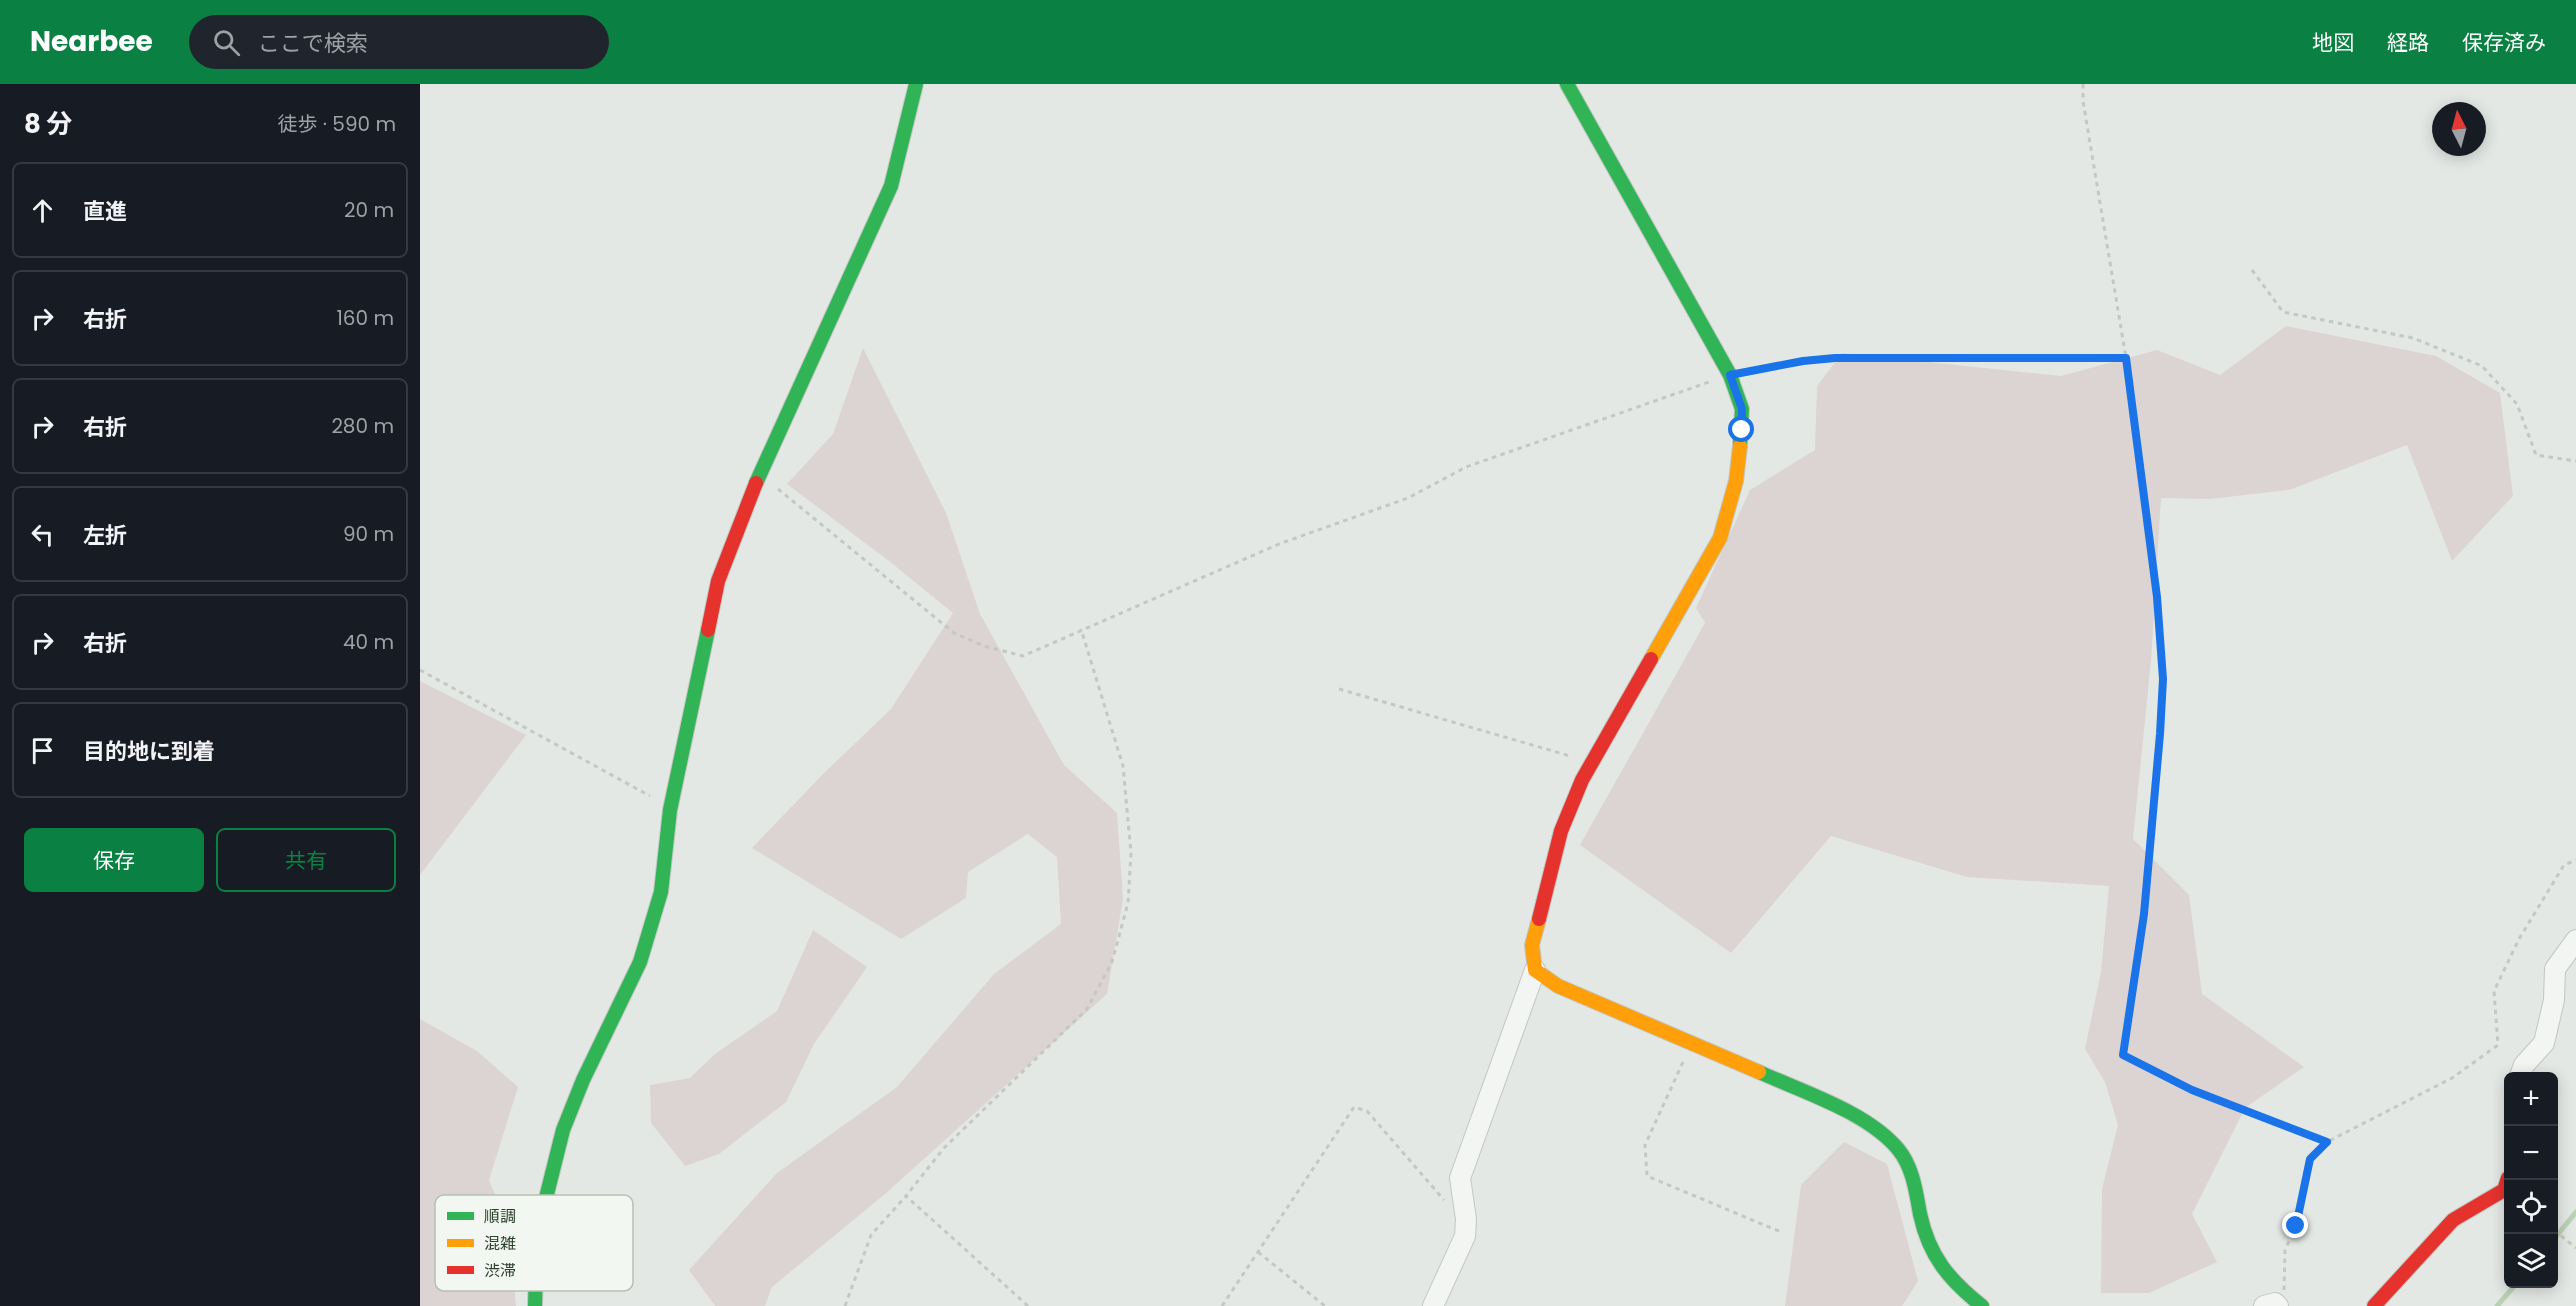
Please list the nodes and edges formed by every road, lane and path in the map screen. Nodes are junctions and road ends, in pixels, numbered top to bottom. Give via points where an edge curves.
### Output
1 (916, 84) edge
2 (1568, 84) edge
3 (2083, 84) edge
4 (2252, 270) dead end
5 (2126, 358) junction
6 (1730, 375) junction
7 (2576, 461) edge
8 (760, 474) junction
9 (1081, 629) junction
10 (420, 670) edge
11 (1339, 689) dead end
12 (1592, 762) junction
13 (670, 810) junction
14 (2576, 861) edge
15 (2576, 940) edge
16 (1535, 970) junction
17 (1693, 1042) junction
18 (2522, 1072) edge
19 (2327, 1142) junction
20 (2507, 1180) edge
21 (546, 1195) edge
22 (906, 1196) junction
23 (1464, 1208) junction
24 (1780, 1232) dead end
25 (2558, 1234) edge
26 (2576, 1248) edge
27 (1258, 1252) junction
28 (535, 1291) edge
29 (2272, 1305) edge
30 (535, 1306) edge
31 (845, 1306) edge
32 (1028, 1306) edge
33 (1222, 1306) edge
34 (1325, 1306) edge
35 (1433, 1306) edge
36 (1982, 1306) edge
37 (2374, 1306) edge

1 - 8 street via 891,186
2 - 6 street
3 - 5 path via 2082,101
4 - 7 path via 2283,312 2413,338 2482,366 2517,404 2536,455
5 - 6 path via 1835,358
5 - 19 path via 2157,597 2163,679 2144,914 2123,1055 2192,1090
6 - 9 path via 1466,467 1408,498 1279,544
6 - 12 street via 1742,409 1742,430 1727,519 1720,538
8 - 9 path via 954,633 1023,656
8 - 13 street via 718,581
9 - 22 path via 1123,766 1131,853 1128,903 1112,962 1087,1009 944,1148
10 - 13 path via 642,789
11 - 12 path
12 - 16 street via 1561,831 1532,945
13 - 21 street via 661,892 640,962 583,1080 563,1130
14 - 19 path via 2564,865 2519,939 2494,991 2498,1045 2452,1078
15 - 18 street via 2555,969 2554,999 2544,1043
16 - 17 street via 1558,986
16 - 23 street via 1460,1178
17 - 24 path via 1645,1145 1647,1176
17 - 36 street via 1882,1131 1901,1152 1915,1181 1933,1255 1950,1280
19 - 29 path via 2310,1159 2296,1226 2285,1250 2286,1288
20 - 37 street via 2504,1190 2453,1220
22 - 31 path via 871,1235
22 - 32 path
23 - 27 path via 1445,1202 1367,1111 1354,1107
23 - 35 street via 1465,1236
25 - 26 path
27 - 33 path
27 - 34 path
28 - 30 street

